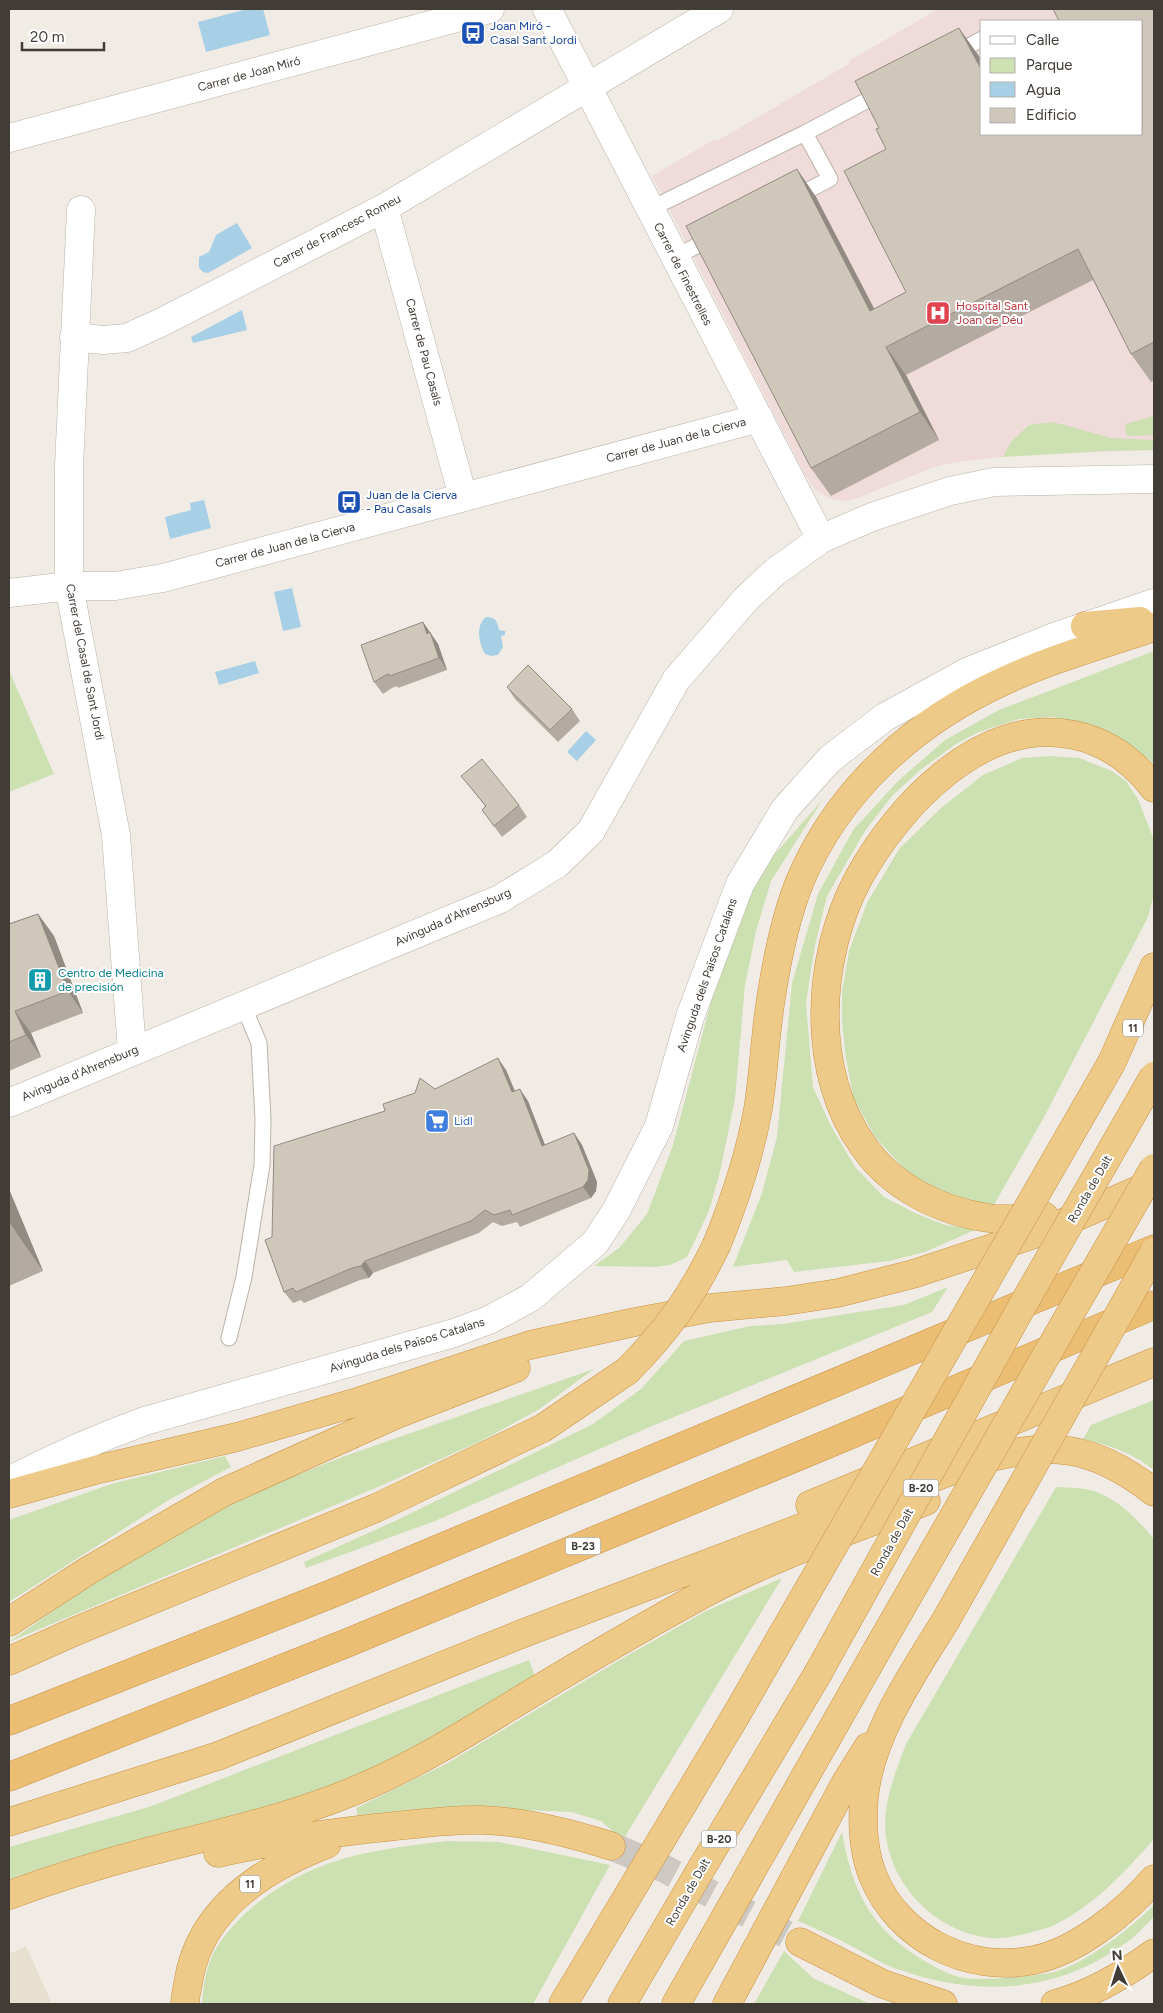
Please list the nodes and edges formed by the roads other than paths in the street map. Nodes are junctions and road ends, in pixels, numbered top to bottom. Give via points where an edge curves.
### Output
1 (490, 9) edge
2 (547, 9) edge
3 (719, 9) edge
4 (980, 40) edge
5 (938, 63) edge
6 (894, 86) edge
7 (587, 87) junction
8 (805, 133) junction
9 (9, 138) edge
10 (778, 205) edge
11 (384, 208) junction
12 (650, 209) junction
13 (82, 210) dead end
14 (726, 231) edge
15 (675, 257) junction
16 (74, 337) junction
17 (759, 418) junction
18 (1154, 479) edge
19 (463, 497) junction
20 (822, 539) junction
21 (69, 586) junction
22 (9, 593) edge
23 (1154, 603) edge
24 (1154, 620) edge
25 (1085, 626) junction
26 (1154, 627) edge
27 (1154, 788) edge
28 (1154, 967) edge
29 (1154, 994) edge
30 (243, 1006) junction
31 (132, 1051) junction
32 (1112, 1062) junction
33 (1154, 1076) edge
34 (9, 1103) edge
35 (1154, 1168) edge
36 (1154, 1181) edge
37 (1154, 1251) edge
38 (1154, 1305) edge
39 (635, 1322) junction
40 (229, 1338) dead end
41 (1154, 1362) edge
42 (1128, 1476) junction
43 (9, 1481) edge
44 (1154, 1492) edge
45 (9, 1494) edge
46 (9, 1622) edge
47 (524, 1633) junction
48 (9, 1661) edge
49 (904, 1688) junction
50 (9, 1721) edge
51 (9, 1778) edge
52 (9, 1822) edge
53 (378, 1828) junction
54 (611, 1846) tunnel mouth
55 (1154, 1879) edge
56 (9, 1895) edge
57 (9, 1908) edge
58 (800, 1942) tunnel mouth
59 (1154, 1953) edge
60 (1154, 1973) edge
61 (185, 2004) edge
62 (563, 2004) edge
63 (622, 2004) edge
64 (676, 2004) edge
65 (727, 2004) edge
66 (943, 2004) edge
67 (1055, 2004) edge
68 (1108, 2004) edge

1 - 9 street, Carrer de Joan Miró
2 - 7 street, Carrer de Finestrelles
3 - 7 street, Carrer de Francesc Romeu
4 - 5 lane
6 - 8 lane
7 - 11 street, Carrer de Francesc Romeu
7 - 12 street, Carrer de Finestrelles
8 - 10 lane via 830,179
8 - 12 lane
11 - 16 street, Carrer de Francesc Romeu via 128,338
11 - 19 street, Carrer de Pau Casals
12 - 15 street, Carrer de Finestrelles
13 - 16 street, Carrer del Casal de Sant Jordi
14 - 15 lane
15 - 17 street, Carrer de Finestrelles
16 - 21 street, Carrer del Casal de Sant Jordi
17 - 19 street, Carrer de Juan de la Cierva
17 - 20 street, Carrer de Finestrelles
18 - 20 street, Avinguda d'Ahrensburg via 994,482 950,490
19 - 21 street, Carrer de Juan de la Cierva via 163,578 115,586
20 - 30 street, Avinguda d'Ahrensburg via 775,572 747,598 676,680 591,831 558,864 500,899
21 - 22 street, Carrer de Juan de la Cierva
21 - 31 street, Carrer del Casal de Sant Jordi via 116,835
23 - 25 street, Avinguda dels Països Catalans
24 - 25 highway
25 - 43 street, Avinguda dels Països Catalans via 967,672 884,717 830,759 785,809 740,884 690,1017 659,1126 616,1211 595,1243 530,1298 489,1320 454,1333 145,1421 73,1449
26 - 48 highway, bridge via 1006,679 956,705 871,772 840,811 800,882 784,928 771,999 758,1111 735,1199 700,1281 678,1313 627,1371 543,1428 376,1508
27 - 36 highway via 1126,758 1088,738 1066,734 1020,735 982,749 959,763 929,788 892,827 857,881 829,968 825,1031 837,1094 861,1144 895,1180 941,1206 990,1219 1049,1215
28 - 32 highway
29 - 32 highway, 11
30 - 31 street, Avinguda d'Ahrensburg
30 - 40 lane via 259,1043 262,1165 244,1277
31 - 34 street, Avinguda d'Ahrensburg
32 - 62 highway, bridge via 735,1717
33 - 63 highway, Ronda de Dalt / B-20, bridge via 817,1676
35 - 64 highway, bridge
36 - 39 highway via 1044,1231 913,1274 838,1293 710,1308
37 - 49 highway, bridge via 946,1620
37 - 50 highway via 331,1594
38 - 51 highway, B-23 via 366,1636
39 - 45 highway via 530,1345 354,1403 237,1437
39 - 46 highway via 395,1415 224,1492 89,1570
41 - 47 highway via 745,1532
42 - 44 highway
42 - 47 highway via 1107,1462 1086,1454 1036,1449 1010,1452 939,1475
42 - 56 highway via 1048,1466 1006,1472 965,1485 774,1561 711,1590 450,1743 368,1785 254,1826 140,1854
47 - 52 highway via 218,1756
49 - 55 highway via 878,1744 869,1774 864,1833 869,1866 880,1891 902,1920 927,1940 948,1953 972,1960 1033,1961 1051,1956 1092,1933
49 - 65 highway via 846,1782
53 - 54 highway via 483,1820 553,1830
53 - 57 highway via 221,1852
53 - 61 highway, 11 via 304,1852 244,1888 211,1925 193,1958
58 - 66 highway via 883,1984
59 - 67 highway via 1092,1992
60 - 68 highway

